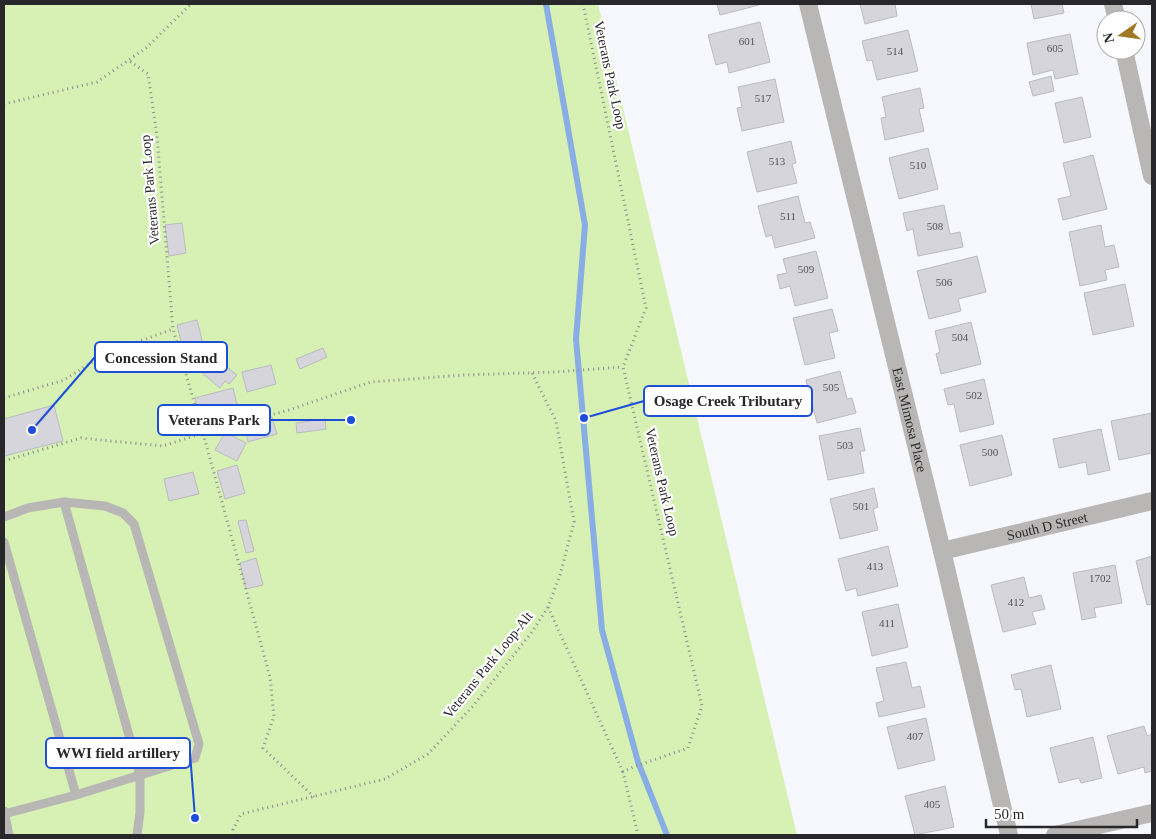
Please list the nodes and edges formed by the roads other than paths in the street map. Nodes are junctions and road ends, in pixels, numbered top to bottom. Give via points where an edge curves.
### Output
1 (808, 4) edge
2 (1126, 60) edge
3 (1152, 176) edge
4 (1152, 501) edge
5 (64, 502) junction
6 (4, 518) edge
7 (4, 542) edge
8 (942, 551) junction
9 (140, 775) junction
10 (76, 795) junction
11 (4, 813) edge
12 (1152, 814) edge
13 (9, 835) edge
14 (137, 835) edge
15 (1009, 835) edge
16 (1055, 835) edge

1 - 8 street, East Mimosa Place
2 - 3 street
4 - 8 street, South D Street
5 - 6 lane via 28,508
5 - 9 lane
5 - 9 lane via 105,506 123,513 134,524 199,744 195,758
7 - 10 lane
8 - 15 street, East Mimosa Place
9 - 10 lane
9 - 14 lane
10 - 11 lane
11 - 13 lane
12 - 16 street

